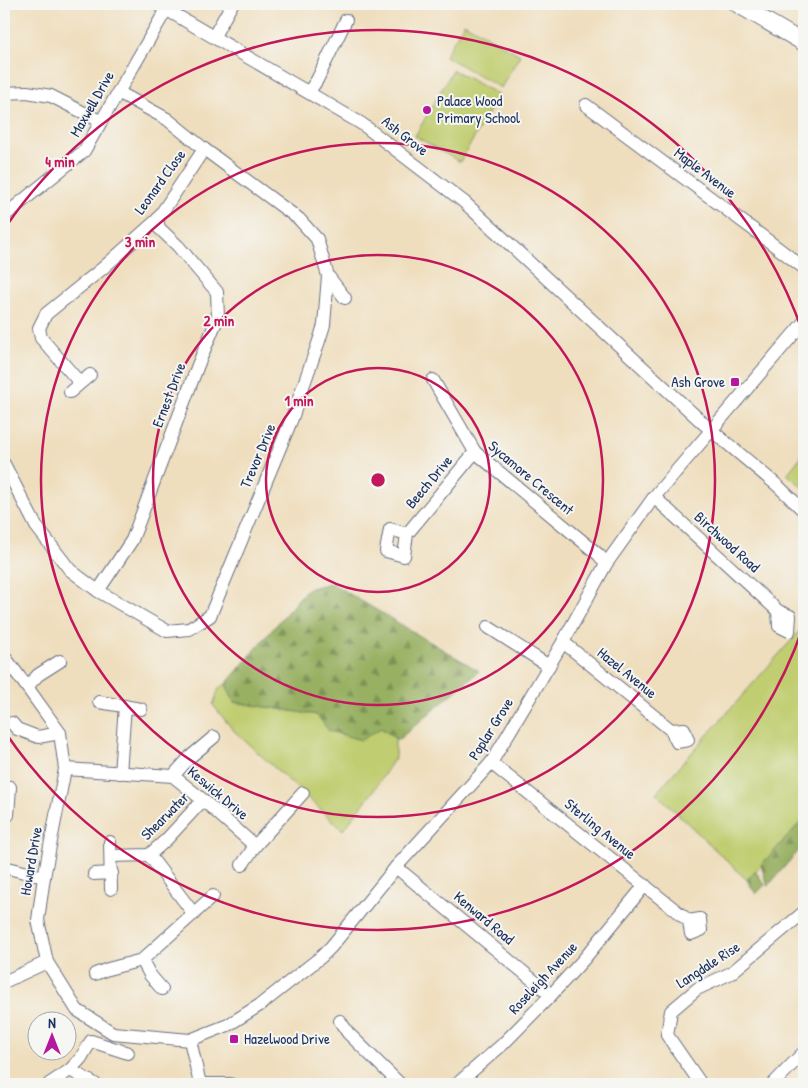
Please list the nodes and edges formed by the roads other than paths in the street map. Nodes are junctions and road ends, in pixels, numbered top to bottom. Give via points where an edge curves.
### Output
1 (232, 4) edge
2 (737, 4) edge
3 (161, 7) edge
4 (346, 20) dead end
5 (214, 36) junction
6 (804, 44) edge
7 (118, 92) junction
8 (309, 92) junction
9 (4, 93) edge
10 (586, 105) dead end
11 (100, 122) junction
12 (204, 149) junction
13 (4, 216) edge
14 (157, 220) junction
15 (804, 268) edge
16 (328, 276) junction
17 (345, 298) dead end
18 (804, 322) edge
19 (90, 374) dead end
20 (433, 380) dead end
21 (80, 383) junction
22 (70, 392) dead end
23 (711, 429) junction
24 (475, 452) junction
25 (4, 464) edge
26 (654, 498) junction
27 (804, 511) edge
28 (408, 534) dead end
29 (606, 564) junction
30 (98, 591) junction
31 (778, 611) dead end
32 (488, 627) dead end
33 (563, 642) junction
34 (4, 656) edge
35 (60, 661) dead end
36 (549, 666) junction
37 (28, 686) junction
38 (100, 702) dead end
39 (125, 706) junction
40 (141, 709) dead end
41 (12, 723) edge
42 (671, 730) dead end
43 (60, 733) junction
44 (214, 737) dead end
45 (492, 763) junction
46 (65, 769) junction
47 (120, 773) junction
48 (173, 776) junction
49 (10, 787) dead end
50 (302, 793) dead end
51 (203, 800) junction
52 (7, 806) edge
53 (110, 842) dead end
54 (256, 846) junction
55 (149, 855) junction
56 (111, 856) junction
57 (242, 865) dead end
58 (396, 866) junction
59 (4, 867) edge
60 (112, 873) junction
61 (94, 874) dead end
62 (44, 877) junction
63 (645, 885) junction
64 (111, 889) dead end
65 (213, 896) dead end
66 (804, 912) edge
67 (194, 914) junction
68 (689, 921) dead end
69 (142, 960) junction
70 (47, 962) junction
71 (95, 974) dead end
72 (4, 982) edge
73 (162, 988) dead end
74 (551, 995) junction
75 (340, 1021) dead end
76 (228, 1024) joint
77 (190, 1040) junction
78 (128, 1052) dead end
79 (804, 1052) edge
80 (70, 1070) junction
81 (51, 1082) edge
82 (95, 1084) edge
83 (201, 1084) edge
84 (230, 1084) edge
85 (400, 1084) edge
86 (457, 1084) edge
87 (701, 1084) edge
88 (773, 1084) edge

1 - 5 street
2 - 6 main road
3 - 5 street, Ash Grove
3 - 7 street, Maxwell Drive
4 - 8 street
5 - 8 street, Ash Grove
7 - 11 street, Maxwell Drive
7 - 12 street, Trevor Drive via 167,120
8 - 23 street, Ash Grove via 362,124 464,202
9 - 11 street via 51,96
10 - 15 street, Maple Avenue
11 - 13 street, Maxwell Drive via 84,151
12 - 14 street, Leonard Close
12 - 16 street, Trevor Drive via 299,219 317,239
14 - 21 street, Leonard Close via 46,314 39,328 41,338
14 - 30 street, Ernest Drive via 159,228 217,292 218,317 132,540
16 - 17 street
16 - 30 street, Trevor Drive via 324,325 319,341 291,421 210,616 189,629 167,631
18 - 23 street, Poplar Grove
19 - 21 street
20 - 24 street, Sycamore Crescent
21 - 22 street
23 - 26 street, Poplar Grove
23 - 27 street
24 - 28 street, Beech Drive
24 - 29 street, Sycamore Crescent
25 - 30 street, Trevor Drive via 36,526 70,570
26 - 29 street, Poplar Grove
26 - 31 street, Birchwood Road
29 - 33 street, Poplar Grove
32 - 36 street
33 - 36 street, Poplar Grove
33 - 42 street, Hazel Avenue
34 - 37 street, Howard Drive
35 - 37 street via 38,675
36 - 45 street, Poplar Grove
37 - 43 street, Howard Drive
38 - 39 street
39 - 40 street
39 - 47 street
41 - 43 street via 17,729 38,737
43 - 46 street, Howard Drive
44 - 48 street
45 - 58 street, Poplar Grove
45 - 63 street, Sterling Avenue
46 - 47 street, Keswick Drive
46 - 62 street, Howard Drive
47 - 48 street, Keswick Drive
48 - 51 street, Keswick Drive
49 - 52 street
50 - 54 street
51 - 54 street, Keswick Drive
51 - 55 street, Shearwater
53 - 56 street
54 - 57 street
55 - 56 street, Shearwater
55 - 67 street, Shearwater
56 - 60 street
58 - 74 street, Kenward Road
58 - 76 street, Poplar Grove via 321,957
59 - 62 street
60 - 61 street
60 - 64 street
62 - 70 street, Howard Drive via 38,920
63 - 68 street, Sterling Avenue
63 - 74 street, Roseleigh Avenue
65 - 67 street
66 - 87 street, Langdale Rise via 731,973 697,989 671,1011 667,1034
67 - 69 street
69 - 71 street via 106,963
69 - 73 street
70 - 72 street
70 - 77 street, Howard Drive via 77,1010 113,1033
74 - 86 street, Roseleigh Avenue via 503,1044
75 - 85 street
76 - 77 street, Howard Drive
77 - 83 street
78 - 80 street via 91,1041
79 - 88 street
80 - 81 street
80 - 82 street
83 - 84 street

